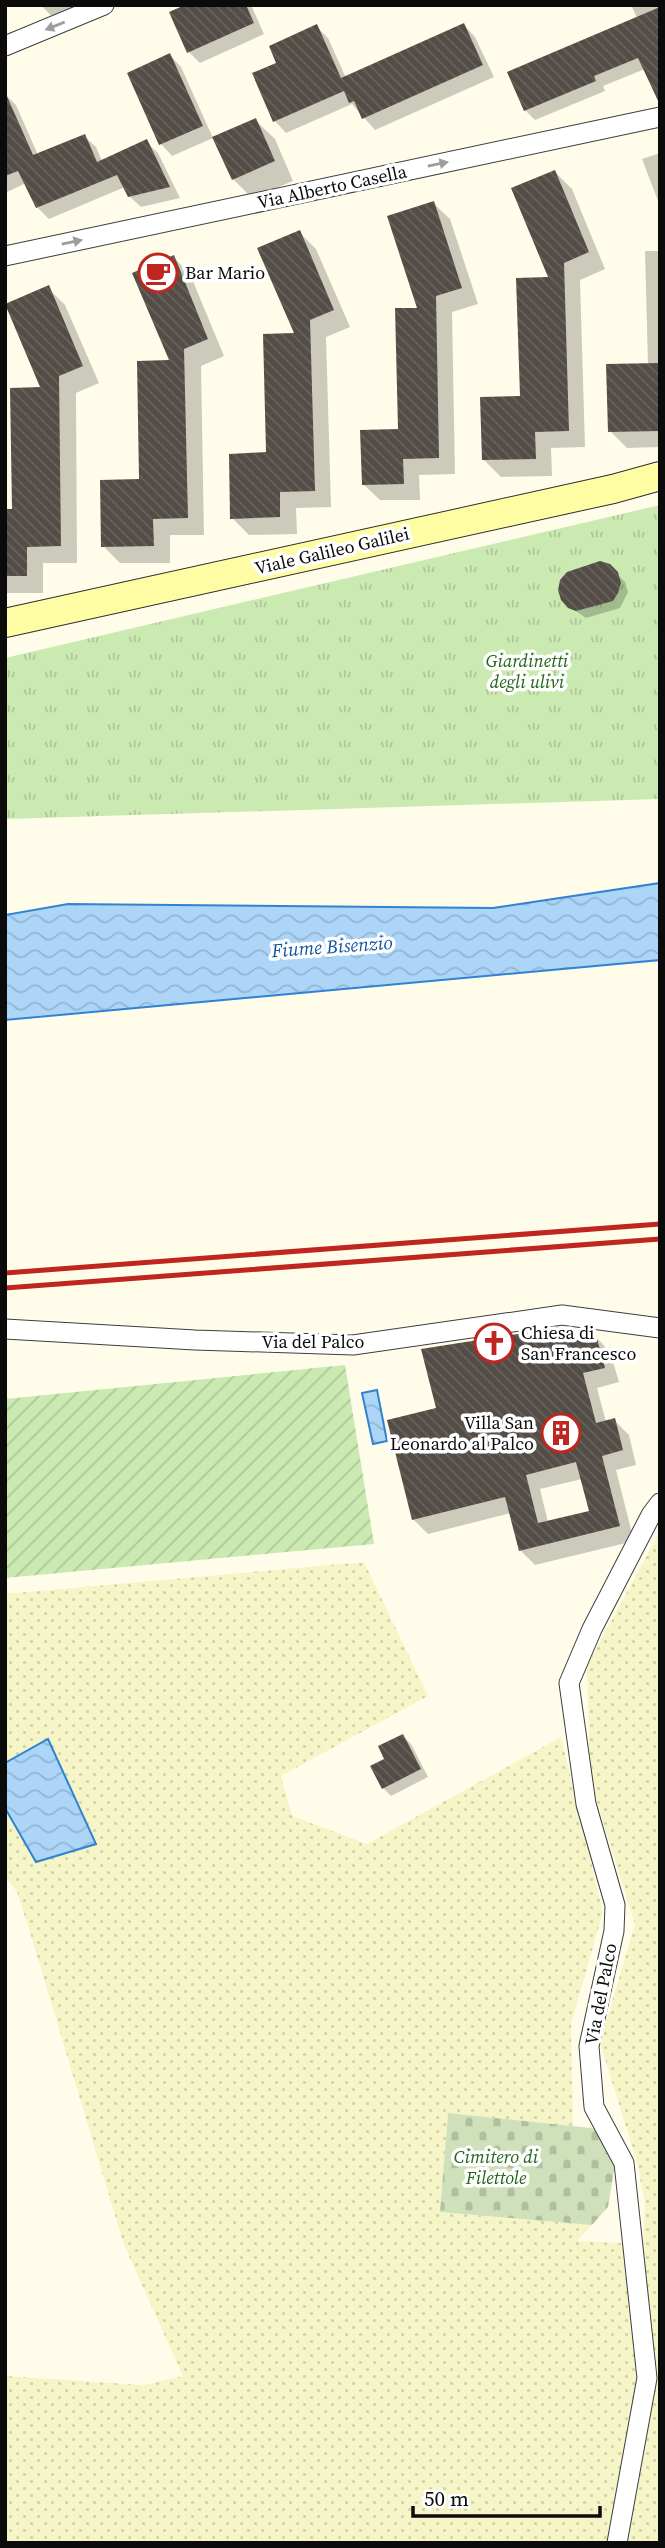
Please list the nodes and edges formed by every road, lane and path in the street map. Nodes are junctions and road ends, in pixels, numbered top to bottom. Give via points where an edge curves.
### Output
1 (104, 5) edge
2 (5, 46) edge
3 (660, 117) edge
4 (5, 256) edge
5 (659, 476) edge
6 (5, 623) edge
7 (660, 1328) edge
8 (5, 1329) edge
9 (660, 1503) edge
10 (618, 2543) edge

1 -> 2 street
4 -> 3 street, Via Alberto Casella
5 - 6 main road, Viale Galileo Galilei
7 - 8 street, Via del Palco via 562,1315 353,1345
9 - 10 street, Via del Palco via 592,1629 569,1683 586,1804 615,1905 614,1931 589,2046 594,2107 624,2164 647,2378

